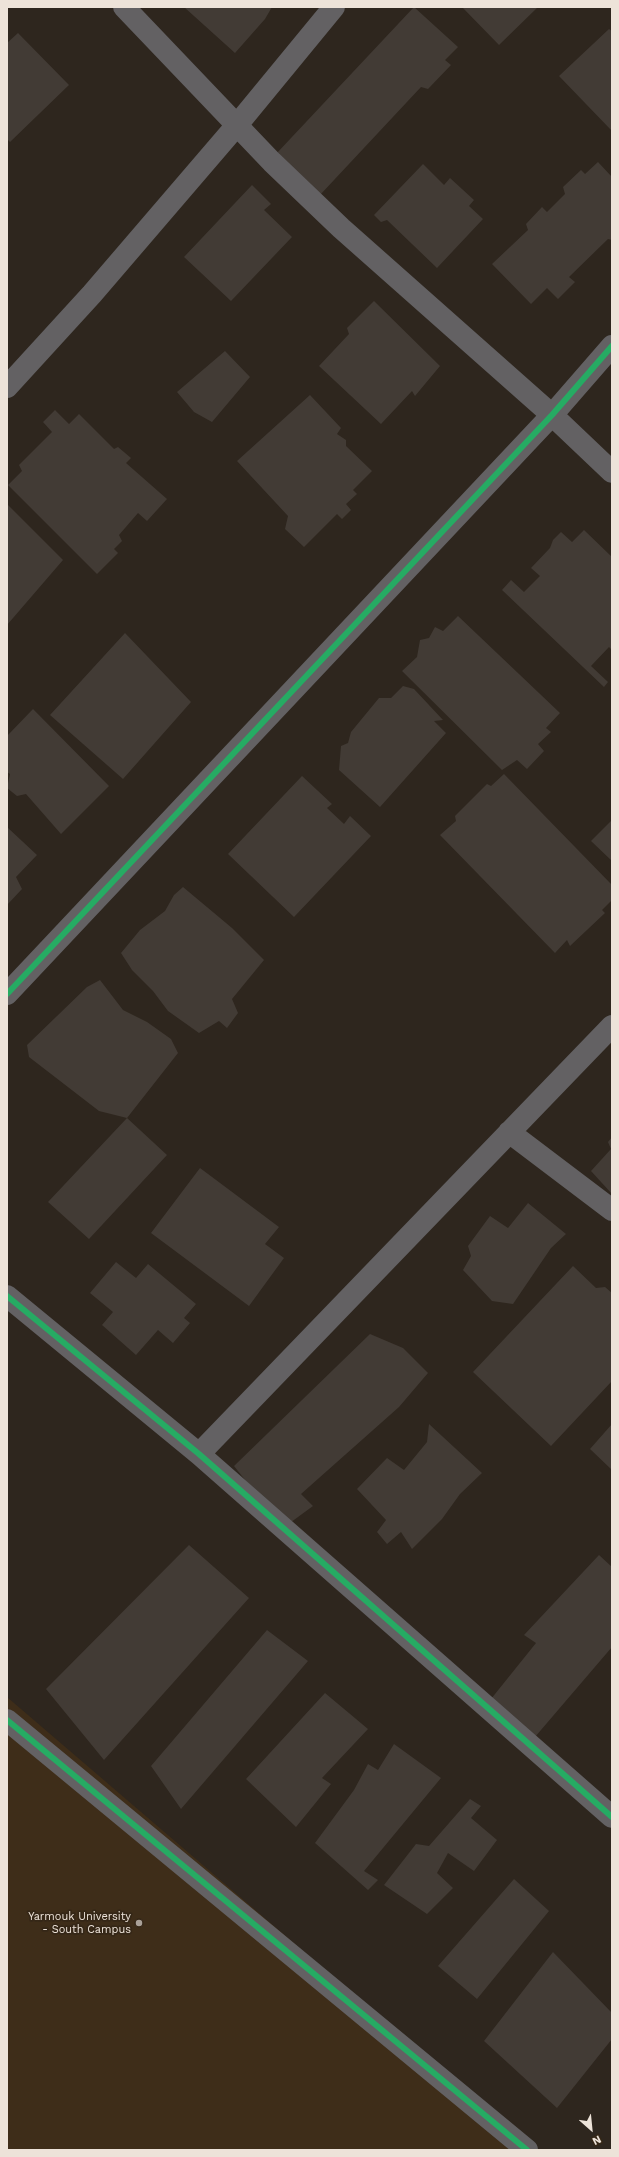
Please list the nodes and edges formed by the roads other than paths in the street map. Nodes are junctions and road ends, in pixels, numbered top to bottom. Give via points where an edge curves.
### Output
1 (124, 7) edge
2 (334, 7) edge
3 (237, 125) junction
4 (612, 346) edge
5 (7, 387) edge
6 (552, 415) junction
7 (612, 472) edge
8 (7, 994) edge
9 (612, 1026) edge
10 (509, 1132) junction
11 (612, 1210) edge
12 (7, 1296) edge
13 (198, 1454) junction
14 (7, 1720) edge
15 (612, 1816) edge
16 (527, 2150) edge

1 - 3 street
2 - 3 street
3 - 5 street via 92,294
3 - 6 street via 341,228
4 - 6 street
6 - 7 street
6 - 8 street
9 - 10 street
10 - 11 street
10 - 13 street
12 - 13 street
13 - 15 street
14 - 16 street

